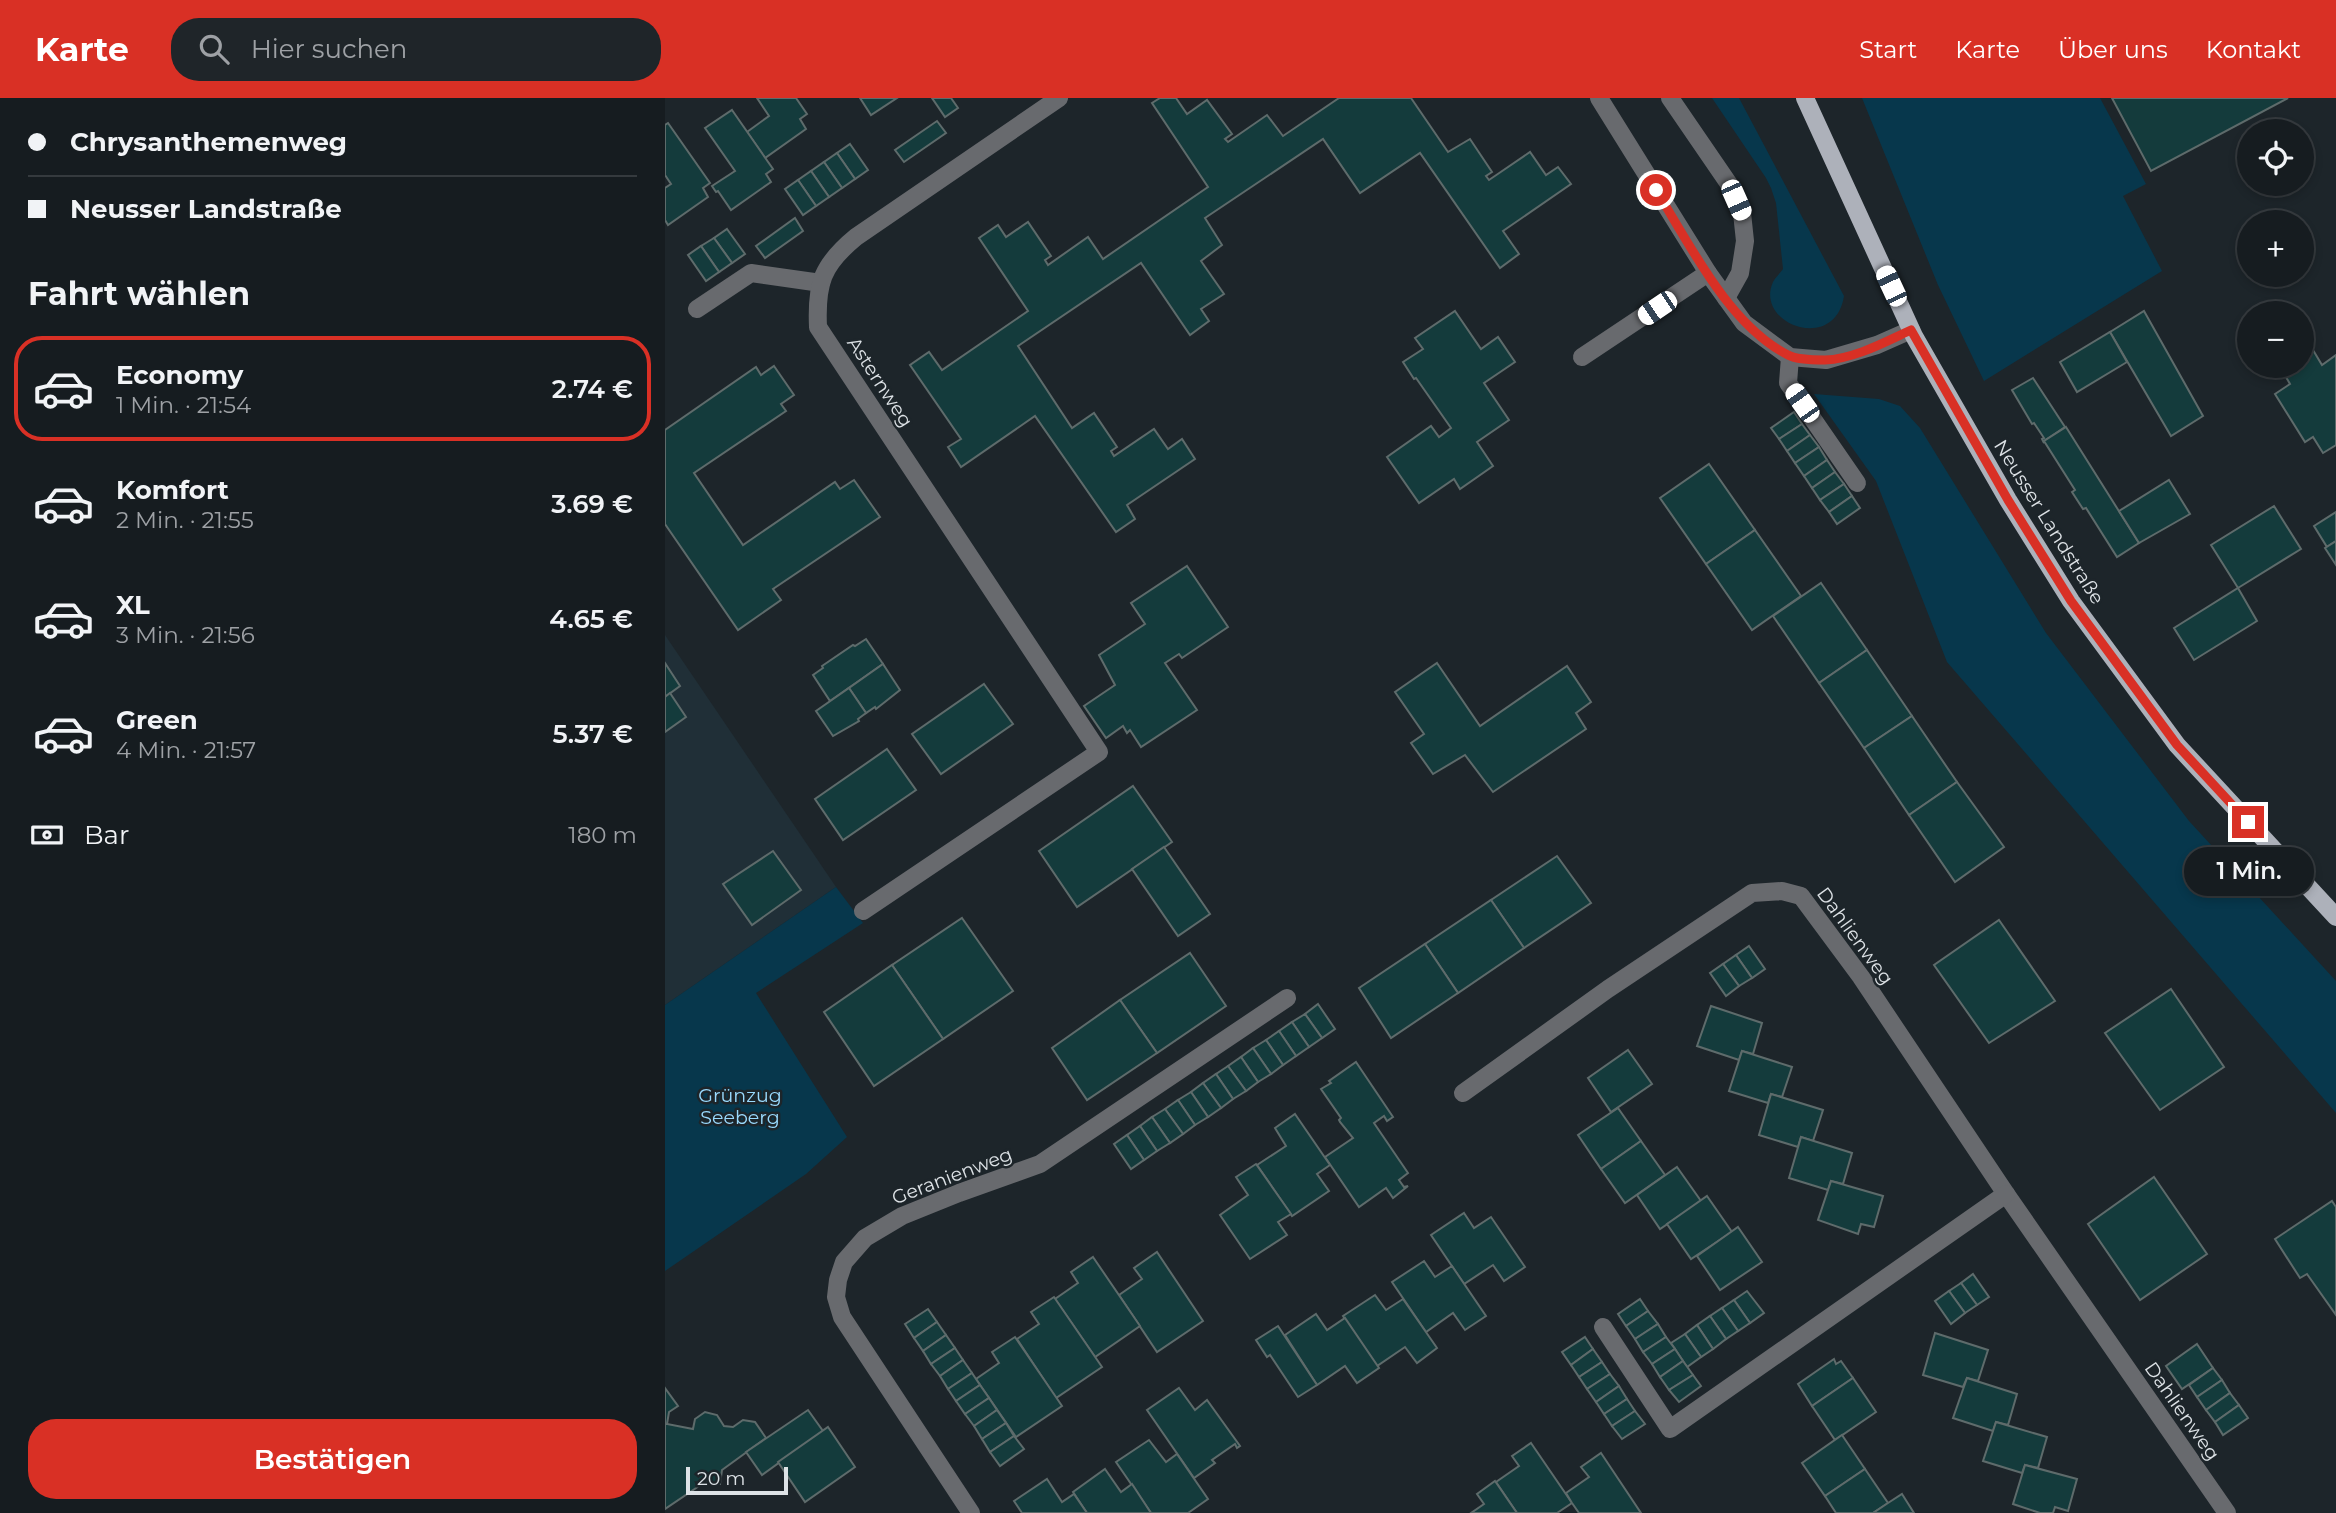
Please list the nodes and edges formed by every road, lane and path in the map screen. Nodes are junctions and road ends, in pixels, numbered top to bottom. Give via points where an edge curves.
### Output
1 (1059, 98) edge
2 (1599, 98) edge
3 (1670, 98) edge
4 (1805, 98) edge
5 (1708, 273) junction
6 (821, 283) junction
7 (1726, 298) junction
8 (697, 309) dead end
9 (1911, 330) junction
10 (1582, 357) dead end
11 (1790, 357) junction
12 (1857, 483) dead end
13 (863, 911) dead end
14 (2336, 918) edge
15 (1287, 998) dead end
16 (1463, 1093) dead end
17 (2006, 1194) junction
18 (1603, 1328) dead end
19 (971, 1513) edge
20 (2227, 1513) edge

1 - 6 street, Asternweg via 856,237 837,252
2 - 5 street
3 - 7 street via 1731,187 1742,213 1745,241 1740,273
4 - 9 main road, Neusser Landstraße
5 - 7 street
5 - 10 street
6 - 8 street via 751,273
6 - 13 street, Asternweg via 818,327 1099,752
7 - 11 street via 1744,323
9 - 11 street via 1826,360
9 - 14 main road, Neusser Landstraße via 2071,601 2177,745
11 - 12 street via 1788,383
15 - 19 street, Geranienweg via 1040,1164 902,1216 865,1238 844,1262 836,1297 842,1317
16 - 17 street, Dahlienweg via 1752,893 1782,891 1801,896 1861,977
17 - 18 street via 1669,1429
17 - 20 street, Dahlienweg

